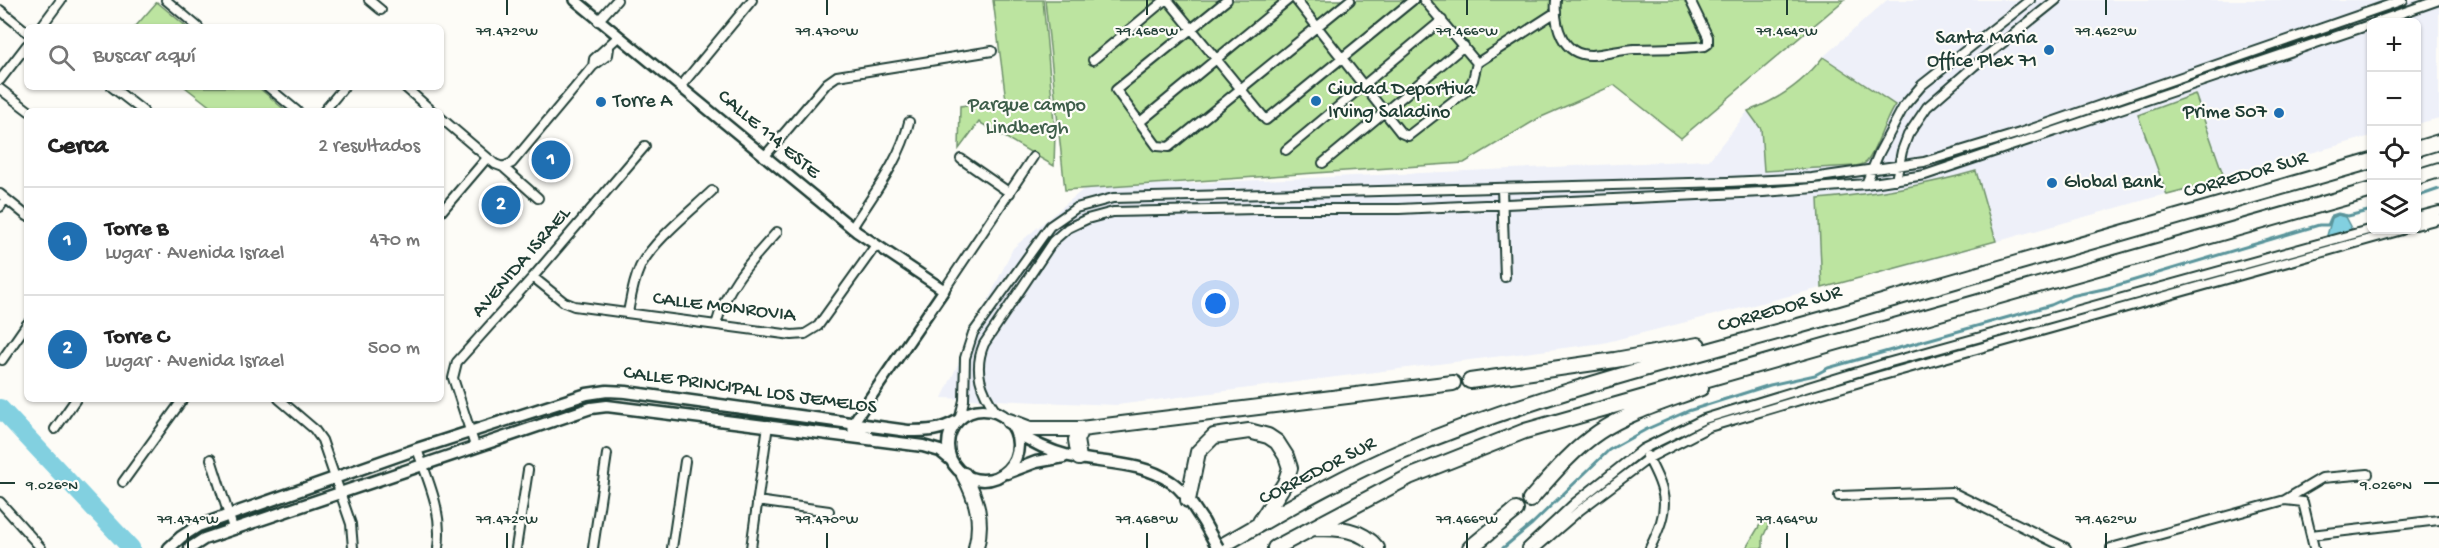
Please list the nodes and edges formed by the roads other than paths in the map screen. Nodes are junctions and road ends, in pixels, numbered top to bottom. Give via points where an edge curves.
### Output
1 (61, 0) edge
2 (166, 0) edge
3 (369, 0) edge
4 (575, 0) edge
5 (617, 0) edge
6 (752, 0) edge
7 (1167, 0) edge
8 (1227, 0) edge
9 (1288, 0) edge
10 (1296, 0) edge
11 (1350, 0) edge
12 (1413, 0) edge
13 (1424, 0) edge
14 (1556, 0) edge
15 (1690, 0) edge
16 (2030, 0) edge
17 (2056, 0) edge
18 (2403, 0) edge
19 (2439, 0) edge
20 (0, 10) edge
21 (381, 10) dead end
22 (1556, 12) junction
23 (2387, 18) edge
24 (1442, 20) junction
25 (598, 21) junction
26 (43, 24) edge
27 (194, 24) edge
28 (2367, 26) edge
29 (1191, 28) junction
30 (1316, 28) junction
31 (24, 30) edge
32 (618, 37) junction
33 (1464, 46) junction
34 (24, 49) edge
35 (992, 51) dead end
36 (1216, 59) junction
37 (1341, 59) junction
38 (1093, 60) dead end
39 (1477, 63) junction
40 (0, 80) edge
41 (681, 86) junction
42 (1363, 87) junction
43 (0, 89) edge
44 (1241, 89) junction
45 (116, 90) edge
46 (272, 90) edge
47 (342, 90) edge
48 (408, 90) edge
49 (25, 108) edge
50 (139, 108) edge
51 (293, 108) edge
52 (327, 108) edge
53 (429, 108) edge
54 (1384, 113) junction
55 (444, 121) edge
56 (1140, 122) junction
57 (909, 123) dead end
58 (2439, 142) edge
59 (645, 146) dead end
60 (2421, 147) edge
61 (1286, 150) dead end
62 (764, 157) junction
63 (1033, 157) dead end
64 (487, 158) junction
65 (961, 159) dead end
66 (2367, 162) edge
67 (1323, 163) dead end
68 (1898, 166) junction
69 (503, 167) junction
70 (1870, 170) junction
71 (2439, 170) edge
72 (2421, 175) edge
73 (1896, 180) junction
74 (1866, 184) junction
75 (1502, 189) junction
76 (2367, 190) edge
77 (712, 191) dead end
78 (1389, 192) junction
79 (1010, 193) junction
80 (3, 197) edge
81 (538, 198) dead end
82 (1502, 203) junction
83 (0, 207) edge
84 (444, 208) edge
85 (1389, 208) junction
86 (2439, 211) edge
87 (24, 214) edge
88 (2421, 216) edge
89 (2439, 219) edge
90 (2421, 224) edge
91 (852, 228) junction
92 (2367, 230) edge
93 (777, 232) dead end
94 (2388, 234) edge
95 (876, 245) junction
96 (533, 277) junction
97 (1505, 277) dead end
98 (944, 290) junction
99 (628, 313) junction
100 (716, 324) junction
101 (24, 328) edge
102 (1786, 330) junction
103 (2, 360) dead end
104 (1769, 362) junction
105 (1470, 381) dead end
106 (1453, 383) dead end
107 (74, 402) edge
108 (181, 402) edge
109 (282, 402) edge
110 (754, 410) junction
111 (996, 412) junction
112 (784, 413) junction
113 (825, 419) junction
114 (959, 419) junction
115 (853, 423) junction
116 (768, 425) junction
117 (1012, 426) junction
118 (55, 429) dead end
119 (1081, 429) junction
120 (470, 432) junction
121 (821, 432) junction
122 (880, 440) junction
123 (475, 446) junction
124 (417, 449) junction
125 (1643, 450) junction
126 (607, 454) dead end
127 (1074, 457) junction
128 (1649, 458) junction
129 (211, 459) dead end
130 (951, 460) junction
131 (684, 461) dead end
132 (423, 464) junction
133 (528, 470) dead end
134 (1004, 474) junction
135 (2368, 474) dead end
136 (964, 475) junction
137 (336, 478) junction
138 (123, 482) dead end
139 (341, 493) junction
140 (1839, 496) dead end
141 (1188, 500) junction
142 (1530, 500) dead end
143 (2285, 500) junction
144 (757, 501) junction
145 (0, 502) edge
146 (1516, 510) dead end
147 (829, 511) dead end
148 (229, 515) junction
149 (2439, 520) edge
150 (1258, 525) junction
151 (233, 528) junction
152 (1309, 529) junction
153 (2311, 535) junction
154 (192, 547) edge
155 (41, 548) edge
156 (169, 548) edge
157 (352, 548) edge
158 (438, 548) edge
159 (516, 548) edge
160 (593, 548) edge
161 (672, 548) edge
162 (752, 548) edge
163 (976, 548) edge
164 (1218, 548) edge
165 (1275, 548) edge
166 (1377, 548) edge
167 (1470, 548) edge
168 (1527, 548) edge
169 (1536, 548) edge
170 (1650, 548) edge
171 (2066, 548) edge
172 (2111, 548) edge
173 (2314, 548) edge

1 - 26 street
2 - 27 street
3 - 21 street
4 - 25 street, CALLE 114 ESTE
5 - 25 street
6 - 41 street
7 - 29 street
7 - 38 street
8 - 29 street
9 - 36 street
10 - 30 street
11 - 30 street
12 - 37 street
13 - 24 street
14 - 22 street
15 - 22 street via 1708,37 1705,46 1578,53 1562,38
16 - 70 street via 1922,85 1904,106
17 - 68 street via 1927,107 1908,135
18 - 68 street via 2023,132
19 - 23 street
20 - 31 street
22 - 39 street
24 - 33 street
24 - 42 street
25 - 32 street, CALLE 114 ESTE
28 - 73 street via 1925,175
29 - 36 street
29 - 56 street via 1116,90
30 - 37 street
30 - 44 street
32 - 41 street, CALLE 114 ESTE
32 - 69 street via 594,59 593,66 512,163
33 - 39 street
33 - 54 street
34 - 40 street
35 - 62 street via 837,76
36 - 44 street
36 - 56 street
37 - 42 street
37 - 44 street via 1266,120
39 - 54 street via 1466,91 1413,134 1401,133
41 - 62 street, CALLE 114 ESTE
42 - 54 street
42 - 61 street
43 - 49 street
44 - 56 street via 1169,147 1157,146
45 - 50 street
46 - 51 street
47 - 52 street
48 - 53 street
54 - 67 street
55 - 64 street
57 - 91 street via 894,161
58 - 60 highway
59 - 96 street, AVENIDA ISRAEL
62 - 91 street, CALLE 114 ESTE
63 - 79 street
64 - 69 street
64 - 84 street
65 - 79 street
66 - 102 highway, CORREDOR SUR
68 - 70 street
68 - 73 street
69 - 81 street
70 - 74 street
70 - 75 street via 1728,183
71 - 72 highway
73 - 74 street
74 - 82 street
75 - 78 street
75 - 82 street
76 - 104 highway
77 - 99 street via 640,265
78 - 85 street
78 - 114 street via 1113,198 1076,208 1043,232 973,333 965,358 964,400
79 - 98 street
80 - 83 street
80 - 87 street
82 - 85 street
82 - 97 street
85 - 111 street via 1113,212 1077,223 1053,241 984,344 978,363 979,380
86 - 88 street
89 - 90 street
91 - 95 street, CALLE 114 ESTE
92 - 125 street via 1864,370 1704,419
93 - 100 street via 734,282 721,304
94 - 128 street via 1709,427
95 - 98 street, CALLE 114 ESTE
95 - 100 street, CALLE MONROVIA via 818,326 805,334
96 - 99 street, CALLE MONROVIA via 574,306
96 - 120 street, AVENIDA ISRAEL via 457,363 453,378
98 - 115 street
99 - 100 street, CALLE MONROVIA
101 - 103 street
102 - 105 highway
102 - 150 highway, CORREDOR SUR via 1624,373 1517,407 1401,451
104 - 142 highway via 1601,431
104 - 152 highway via 1525,430 1409,477
106 - 119 highway
107 - 118 street
108 - 138 street
109 - 137 street via 322,440
110 - 112 main road, CALLE PRINCIPAL LOS JEMELOS
110 - 116 main road
110 - 120 main road, CALLE PRINCIPAL LOS JEMELOS via 607,391
111 - 114 main road via 974,411
111 - 117 main road
112 - 113 main road, CALLE PRINCIPAL LOS JEMELOS
112 - 116 main road
113 - 115 main road, CALLE PRINCIPAL LOS JEMELOS
113 - 121 main road via 827,428
114 - 115 main road, CALLE PRINCIPAL LOS JEMELOS via 944,429 925,431
114 - 130 main road via 948,439
115 - 122 street via 856,432
116 - 121 main road, CALLE PRINCIPAL LOS JEMELOS
116 - 123 main road, CALLE PRINCIPAL LOS JEMELOS via 607,406
116 - 144 street
117 - 119 highway
117 - 127 main road via 1041,447
117 - 134 main road via 1018,440 1016,459
119 - 127 highway
120 - 123 street, AVENIDA ISRAEL
120 - 124 main road, CALLE PRINCIPAL LOS JEMELOS
121 - 122 main road, CALLE PRINCIPAL LOS JEMELOS
122 - 130 main road, CALLE PRINCIPAL LOS JEMELOS via 932,448
123 - 132 main road, CALLE PRINCIPAL LOS JEMELOS
124 - 132 street
124 - 137 main road, CALLE PRINCIPAL LOS JEMELOS
125 - 128 street
125 - 168 street via 1575,503
126 - 160 street
127 - 134 main road via 1036,462
127 - 141 main road via 1156,474 1171,482
128 - 169 street
128 - 170 street via 1664,494 1665,514
129 - 148 street
130 - 136 main road
131 - 161 street
132 - 139 main road, CALLE PRINCIPAL LOS JEMELOS
132 - 158 street via 439,515
133 - 159 street
134 - 136 main road via 980,481
135 - 143 street via 2322,478
136 - 163 highway via 980,518
137 - 139 street
137 - 148 main road, CALLE PRINCIPAL LOS JEMELOS
139 - 151 main road, CALLE PRINCIPAL LOS JEMELOS
139 - 157 street via 353,534
140 - 171 street via 1952,492
141 - 150 highway via 1198,452 1214,436 1249,431 1268,436 1277,442 1290,468
141 - 164 main road, bridge
143 - 153 street via 2304,502
143 - 172 street
144 - 147 street
144 - 162 street
145 - 155 street
146 - 167 highway
148 - 151 street
148 - 156 main road, CALLE PRINCIPAL LOS JEMELOS via 198,526
149 - 153 street
150 - 164 highway, CORREDOR SUR
151 - 154 main road, CALLE PRINCIPAL LOS JEMELOS
152 - 165 highway
152 - 166 highway via 1350,530 1366,537
153 - 173 street

